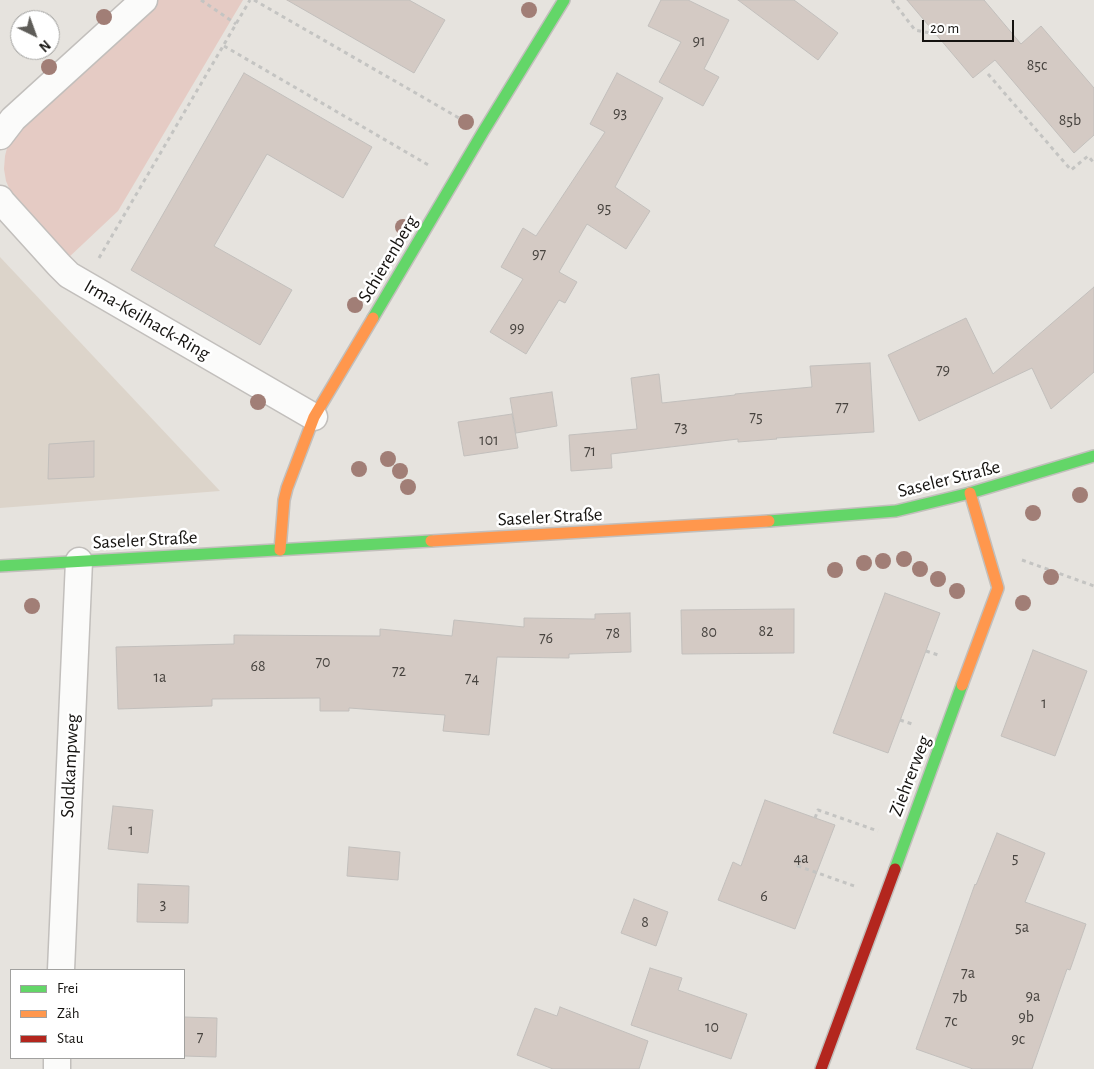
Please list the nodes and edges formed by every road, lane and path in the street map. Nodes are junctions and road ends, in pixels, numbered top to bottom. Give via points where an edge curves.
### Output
1 (144, 0) edge
2 (201, 0) edge
3 (252, 0) edge
4 (564, 0) edge
5 (892, 0) edge
6 (236, 24) junction
7 (936, 34) dead end
8 (224, 46) junction
9 (988, 74) dead end
10 (483, 132) junction
11 (0, 136) edge
12 (1094, 163) edge
13 (454, 180) junction
14 (0, 199) edge
15 (84, 283) junction
16 (314, 417) junction
17 (1094, 456) edge
18 (970, 494) junction
19 (986, 547) junction
20 (280, 550) junction
21 (79, 561) junction
22 (0, 566) edge
23 (1094, 586) edge
24 (815, 818) dead end
25 (904, 841) junction
26 (801, 858) dead end
27 (884, 897) junction
28 (61, 969) edge
29 (821, 1069) edge

1 - 11 street via 13,119
2 - 6 path
3 - 6 path
3 - 10 path
4 - 10 street, Schierenberg
5 - 7 path via 915,30
6 - 8 path
8 - 13 path
8 - 15 path
9 - 12 path via 1071,170 1088,156
10 - 13 street, Schierenberg
13 - 16 street, Schierenberg
14 - 15 street, Irma-Keilhack-Ring via 59,265
15 - 16 street, Irma-Keilhack-Ring
16 - 20 street, Schierenberg via 287,488
17 - 18 street, Saseler Straße
18 - 19 street, Ziehrerweg
18 - 20 street, Saseler Straße via 896,511 774,522
19 - 23 path
19 - 25 street, Ziehrerweg via 998,588
20 - 21 street, Saseler Straße
21 - 22 street, Saseler Straße
21 - 28 street, Soldkampweg
24 - 25 path via 818,810
25 - 27 street, Ziehrerweg
26 - 27 path via 798,866
27 - 29 street, Ziehrerweg

